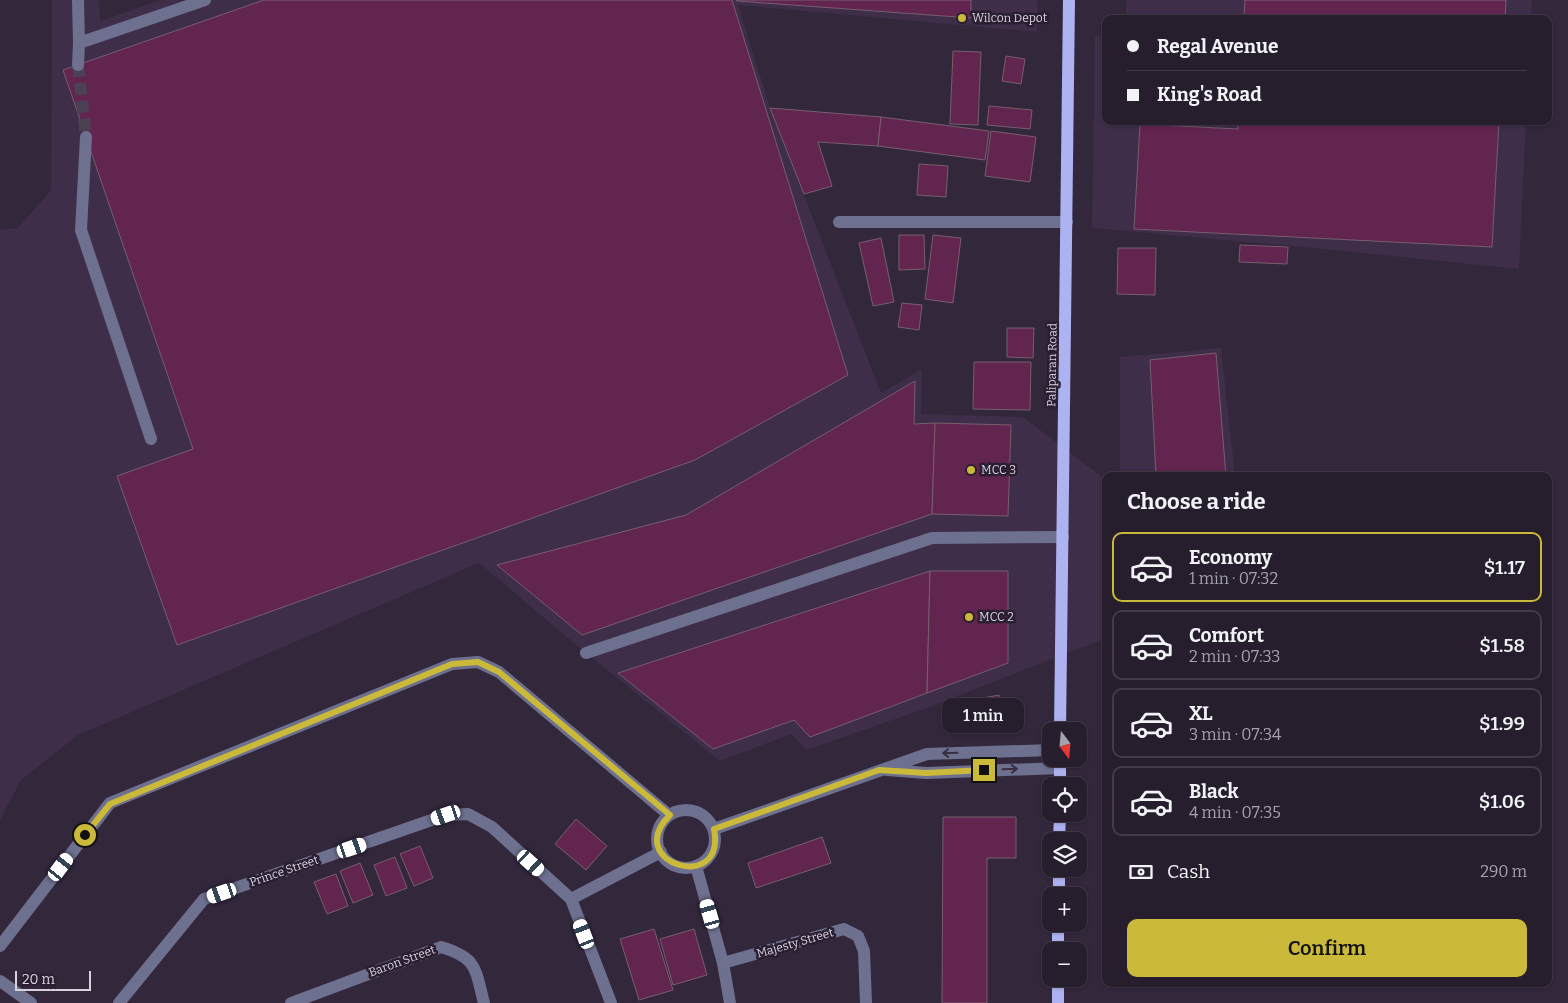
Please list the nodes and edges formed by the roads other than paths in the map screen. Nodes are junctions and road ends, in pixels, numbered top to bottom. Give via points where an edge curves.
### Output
1 (78, 0) edge
2 (205, 0) edge
3 (1069, 0) edge
4 (79, 43) junction
5 (78, 65) tunnel mouth
6 (86, 137) tunnel mouth
7 (839, 222) dead end
8 (1067, 222) junction
9 (151, 439) dead end
10 (1064, 537) junction
11 (586, 653) dead end
12 (1060, 722) edge
13 (1042, 750) edge
14 (1042, 764) edge
15 (879, 770) junction
16 (670, 815) junction
17 (714, 829) junction
18 (661, 852) junction
19 (696, 866) junction
20 (570, 899) junction
21 (0, 946) edge
22 (723, 963) junction
23 (0, 981) edge
24 (1058, 987) edge
25 (30, 1003) edge
26 (120, 1003) edge
27 (290, 1003) edge
28 (484, 1003) edge
29 (611, 1003) edge
30 (730, 1003) edge
31 (866, 1003) edge
32 (1058, 1003) edge

1 - 4 street
2 - 4 street
3 - 8 main road, Paliparan Road
4 - 5 street
6 - 9 street via 81,230
7 - 8 street
8 - 10 main road, Paliparan Road
10 - 11 street via 932,538
10 - 12 main road, Paliparan Road
13 -> 15 street via 927,754
15 -> 14 street via 926,773
15 - 17 street
16 - 17 street via 690,810 700,813
16 - 18 street via 658,832
16 - 21 street via 499,672 478,662 452,664 110,804
17 - 19 street via 716,838 710,855
18 - 19 street via 672,864
18 - 20 street
19 - 22 street
20 - 26 street, Prince Street via 492,827 468,814 446,815 204,899
20 - 29 street
22 - 30 street
22 - 31 street, Majesty Street via 844,929 858,936 864,951
23 - 25 street
24 - 32 main road
27 - 28 street, Baron Street via 441,947 459,952 474,965

